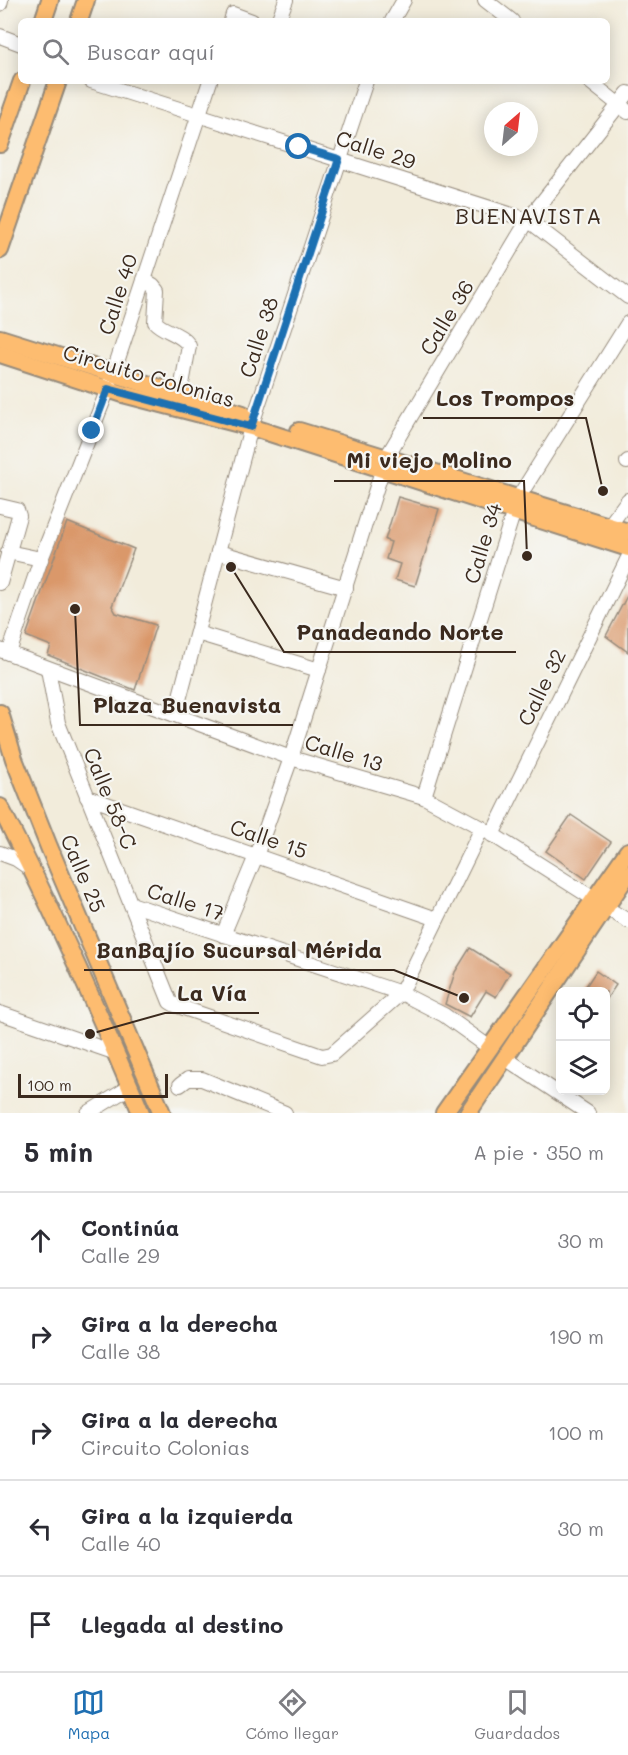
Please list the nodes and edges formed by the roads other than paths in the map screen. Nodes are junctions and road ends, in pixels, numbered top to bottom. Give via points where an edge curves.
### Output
1 (51, 0) edge
2 (86, 0) edge
3 (286, 0) edge
4 (404, 0) edge
5 (485, 0) edge
6 (44, 18) edge
7 (80, 18) edge
8 (279, 18) edge
9 (394, 18) edge
10 (508, 18) edge
11 (0, 36) edge
12 (18, 43) edge
13 (21, 84) edge
14 (57, 84) edge
15 (100, 84) edge
16 (209, 84) edge
17 (365, 84) edge
18 (593, 84) edge
19 (628, 93) edge
20 (624, 108) edge
21 (198, 115) junction
22 (0, 144) edge
23 (339, 159) junction
24 (528, 220) junction
25 (0, 250) edge
26 (144, 280) junction
27 (628, 297) edge
28 (628, 323) edge
29 (0, 338) edge
30 (0, 354) edge
31 (111, 382) junction
32 (180, 395) junction
33 (253, 422) junction
34 (384, 464) junction
35 (628, 500) edge
36 (516, 505) junction
37 (0, 506) edge
38 (609, 526) junction
39 (628, 532) edge
40 (628, 548) edge
41 (8, 552) junction
42 (218, 552) junction
43 (628, 558) edge
44 (41, 559) junction
45 (624, 574) edge
46 (0, 583) edge
47 (346, 588) junction
48 (197, 633) junction
49 (4, 652) edge
50 (48, 669) junction
51 (319, 670) junction
52 (0, 713) edge
53 (175, 715) junction
54 (291, 758) junction
55 (87, 797) junction
56 (424, 797) junction
57 (0, 807) edge
58 (487, 831) junction
59 (0, 853) edge
60 (256, 856) junction
61 (626, 858) edge
62 (33, 870) junction
63 (600, 903) junction
64 (131, 904) junction
65 (437, 919) junction
66 (628, 921) edge
67 (223, 935) junction
68 (401, 993) junction
69 (0, 1013) edge
70 (490, 1048) junction
71 (116, 1053) junction
72 (505, 1058) junction
73 (180, 1085) dead end
74 (130, 1087) junction
75 (88, 1113) edge
76 (141, 1113) edge
77 (162, 1113) edge
78 (285, 1113) edge
79 (444, 1113) edge
80 (468, 1113) edge
81 (588, 1113) edge

1 - 6 main road
2 - 7 main road
3 - 8 street
4 - 9 street
5 - 10 street
11 - 12 street
13 - 22 main road
14 - 25 main road
15 - 21 street, Calle 29
16 - 21 street, Calle 40
17 - 23 street, Calle 38
18 - 20 street
19 - 20 street, Calle 36
20 - 24 street, Calle 36
21 - 23 street, Calle 29
21 - 26 street, Calle 40
23 - 24 street, Calle 29
23 - 33 street, Calle 38
24 - 27 street, Calle 29
24 - 34 street, Calle 36
26 - 31 street, Calle 40
26 - 32 street via 157,290 155,322 189,346
28 - 36 street, Calle 34
29 - 31 main road, Circuito Colonias
30 - 31 main road, Circuito Colonias
31 - 32 main road, Circuito Colonias
31 - 33 main road, Circuito Colonias
31 - 44 street, Calle 40
32 - 33 main road, Circuito Colonias
33 - 34 main road, Circuito Colonias
33 - 42 street, Calle 38
34 - 36 main road, Circuito Colonias
34 - 47 street, Calle 36
35 - 38 street
36 - 38 main road, Circuito Colonias
36 - 40 main road, Circuito Colonias
36 - 56 street, Calle 34
37 - 41 street via 15,509 19,516
38 - 39 main road, Circuito Colonias
41 - 44 street
41 - 46 street
42 - 47 street
42 - 48 street, Calle 38
43 - 45 street, Calle 32
44 - 49 street, Calle 40
45 - 58 street, Calle 32
47 - 51 street, Calle 36
48 - 51 street
48 - 53 street, Calle 38
49 - 50 street, Calle 13
50 - 53 street, Calle 13
50 - 55 street, Calle 58-C via 58,723
51 - 54 street, Calle 36
52 - 77 main road, Calle 25 via 49,847
53 - 54 street, Calle 13
54 - 56 street, Calle 13
54 - 60 street, Calle 36
55 - 60 street, Calle 15
55 - 64 street, Calle 58-C
56 - 58 street, Calle 13
57 - 62 main road
58 - 63 street, Calle 13
58 - 65 street, Calle 32
59 - 62 street
60 - 65 street, Calle 15
60 - 67 street, Calle 36
61 - 63 main road
62 - 71 main road
63 - 66 street, Calle 13
63 - 70 main road
63 - 72 main road
64 - 67 street, Calle 17
64 - 68 street, Calle 58-C via 170,1002 322,1056 332,1054
65 - 68 street, Calle 32
67 - 68 street, Calle 17
68 - 70 street, Calle 17 via 444,1016
69 - 71 street
70 - 79 main road
71 - 74 main road
72 - 80 main road
72 - 81 street
73 - 78 street via 188,1079 202,1079
74 - 75 street
74 - 76 main road

